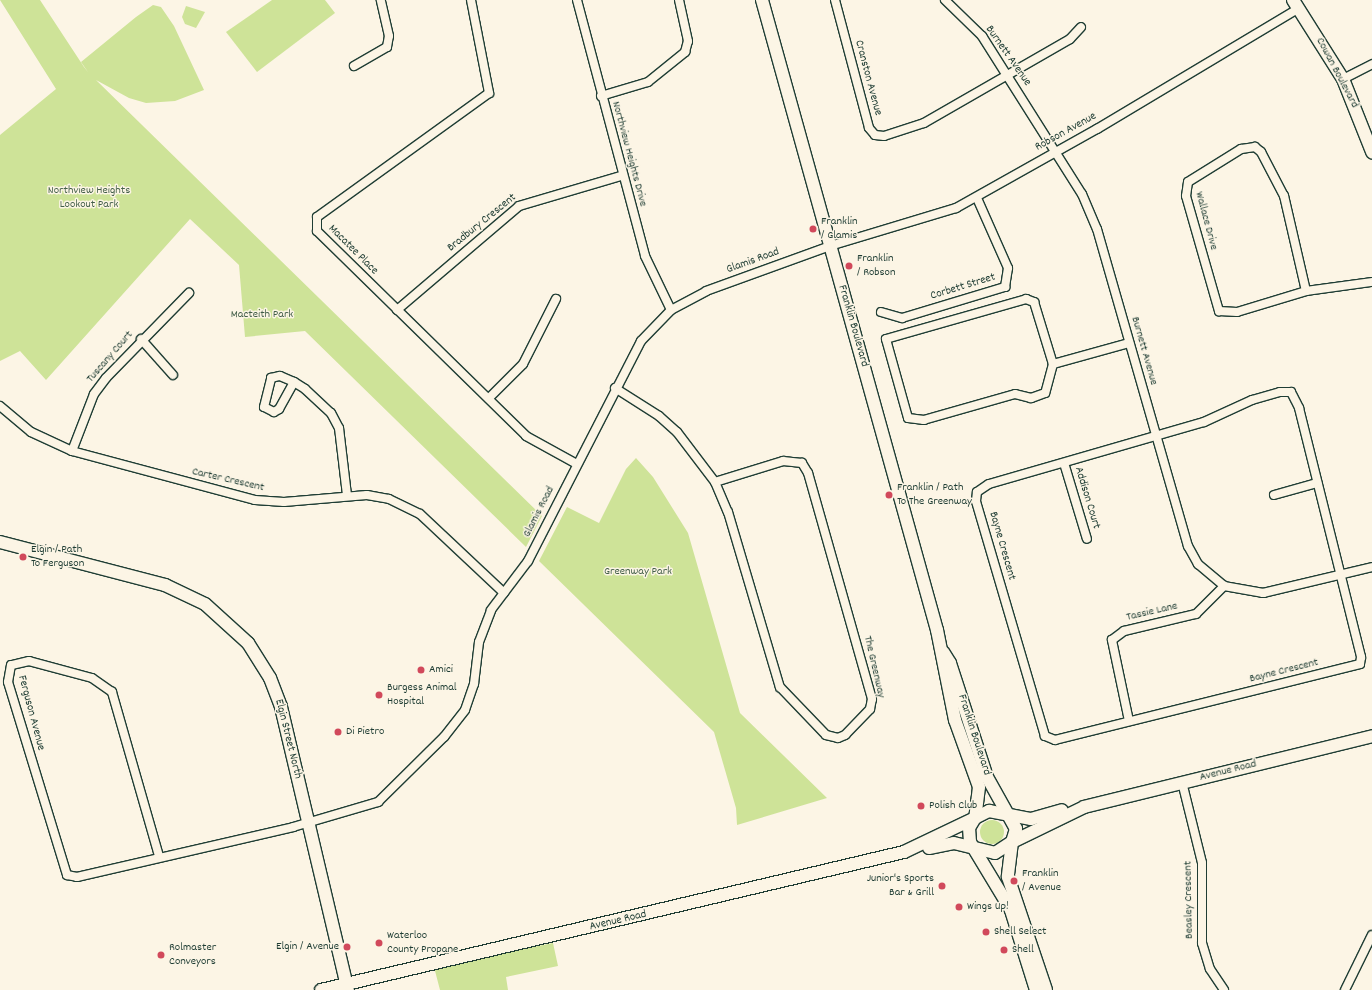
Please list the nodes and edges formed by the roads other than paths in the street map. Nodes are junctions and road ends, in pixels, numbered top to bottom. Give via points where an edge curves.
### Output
1 (381, 0) edge
2 (471, 0) edge
3 (577, 0) edge
4 (679, 0) edge
5 (762, 0) edge
6 (835, 0) edge
7 (945, 0) edge
8 (1296, 4) edge
9 (1081, 26) dead end
10 (1372, 64) edge
11 (354, 66) dead end
12 (1008, 75) junction
13 (1343, 79) junction
14 (601, 96) junction
15 (1056, 151) junction
16 (1372, 152) edge
17 (621, 176) junction
18 (977, 198) junction
19 (830, 246) junction
20 (1372, 282) edge
21 (1306, 291) junction
22 (189, 293) dead end
23 (556, 299) dead end
24 (396, 310) junction
25 (671, 310) junction
26 (881, 312) dead end
27 (141, 339) junction
28 (1129, 343) junction
29 (1053, 364) junction
30 (173, 375) dead end
31 (294, 382) junction
32 (615, 388) junction
33 (489, 398) junction
34 (0, 406) edge
35 (1156, 436) junction
36 (72, 451) junction
37 (1064, 463) junction
38 (577, 464) junction
39 (714, 482) junction
40 (1317, 483) junction
41 (347, 495) junction
42 (1274, 495) dead end
43 (1087, 539) dead end
44 (0, 542) edge
45 (1372, 567) edge
46 (1340, 575) junction
47 (1224, 586) junction
48 (504, 593) junction
49 (943, 652) junction
50 (1129, 721) junction
51 (1372, 736) edge
52 (1182, 782) junction
53 (1084, 807) junction
54 (1011, 815) junction
55 (975, 818) junction
56 (309, 822) junction
57 (1012, 842) junction
58 (914, 849) junction
59 (974, 850) junction
60 (159, 856) junction
61 (1372, 934) edge
62 (347, 987) edge
63 (321, 990) edge
64 (1036, 990) edge
65 (1046, 990) edge
66 (1224, 990) edge
67 (1345, 990) edge

1 - 11 street via 389,36 387,47
2 - 24 street, Macatee Place via 489,93 317,217 317,230
3 - 14 street, Northview Heights Drive
4 - 14 street via 688,40 685,52 648,82
5 - 19 street, Franklin Boulevard
6 - 12 street, Cranston Avenue via 869,128 875,134 884,136 924,123
7 - 12 street, Burnett Avenue via 982,36
8 - 13 street, Cowan Boulevard
8 - 15 street, Robson Avenue
9 - 12 street, Cranston Avenue via 1070,39
10 - 13 street
12 - 15 street, Burnett Avenue
13 - 16 street, Cowan Boulevard
14 - 17 street, Northview Heights Drive
15 - 18 street, Robson Avenue
15 - 28 street, Burnett Avenue via 1082,194 1097,229
17 - 24 street, Bradbury Crescent via 519,206
17 - 25 street, Northview Heights Drive via 653,279
18 - 19 street, Robson Avenue via 930,217
18 - 26 street, Corbett Street via 1008,268 1005,287 902,318
19 - 25 street, Glamis Road via 706,291
19 - 49 street, Franklin Boulevard
20 - 21 street, Wallace Drive
21 - 21 street, Wallace Drive via 1284,196 1261,152 1255,147 1241,149 1188,182 1186,196 1219,311 1237,312
22 - 27 street, Tuscany Court
23 - 33 street via 523,364
24 - 33 street, Macatee Place
25 - 32 street, Glamis Road via 642,341
27 - 30 street
27 - 36 street, Tuscany Court via 94,394
28 - 29 street
28 - 35 street, Burnett Avenue
29 - 29 street via 1048,386 1039,397 1015,394 915,421 906,413 886,339 1026,299 1034,302
31 - 31 street via 279,408 274,412 266,411 263,402 271,378 280,376
31 - 41 street via 336,420
32 - 38 street, Glamis Road
32 - 39 street, The Greenway via 668,424 692,449
33 - 38 street, Macatee Place via 526,436
34 - 36 street, Carter Crescent via 31,432
35 - 37 street, Bayne Crescent
35 - 40 street, Bayne Crescent via 1204,422 1252,400 1290,392 1297,398
35 - 47 street, Burnett Avenue via 1188,546 1198,564
36 - 41 street, Carter Crescent via 255,500 284,502
37 - 43 street, Addison Court
37 - 50 street, Bayne Crescent via 982,487 976,501 1045,736 1054,740
38 - 48 street, Glamis Road via 528,561
39 - 39 street, The Greenway via 730,519 780,687 826,735 838,738 845,735 870,709 872,699 808,473 802,463 782,461
40 - 42 street
40 - 46 street, Bayne Crescent
41 - 48 street, Carter Crescent via 389,499 420,514
44 - 56 street, Elgin Street North via 164,585 205,604 228,621 260,660 275,690
45 - 46 street
46 - 47 street via 1263,593
46 - 50 street, Bayne Crescent via 1361,657 1360,664
47 - 50 street, Tassie Lane via 1196,614 1124,630 1112,640
48 - 56 street, Glamis Road via 482,630 472,690 455,725 378,802
49 - 54 street, Franklin Boulevard via 950,663 987,777
49 - 55 street, Franklin Boulevard via 942,666 955,720 979,787
51 - 52 street, Avenue Road
52 - 53 street, Avenue Road
52 - 66 street, Beasley Crescent via 1202,863 1204,950
53 - 54 street, Avenue Road via 1031,819
53 - 57 street, Avenue Road
54 - 55 street via 989,811
54 - 57 street via 1016,829
55 - 58 street, Avenue Road
55 - 59 street via 969,835
56 - 60 street, Ferguson Avenue
56 - 62 street, Elgin Street North
57 - 59 street via 995,853
57 - 65 street via 1008,877
58 - 59 street, Avenue Road via 954,843
58 - 62 street, Avenue Road
59 - 64 street via 1011,910
60 - 60 street, Ferguson Avenue via 77,877 67,875 8,682 11,665 29,662 92,678 112,692
61 - 67 street
62 - 63 street, Avenue Road

